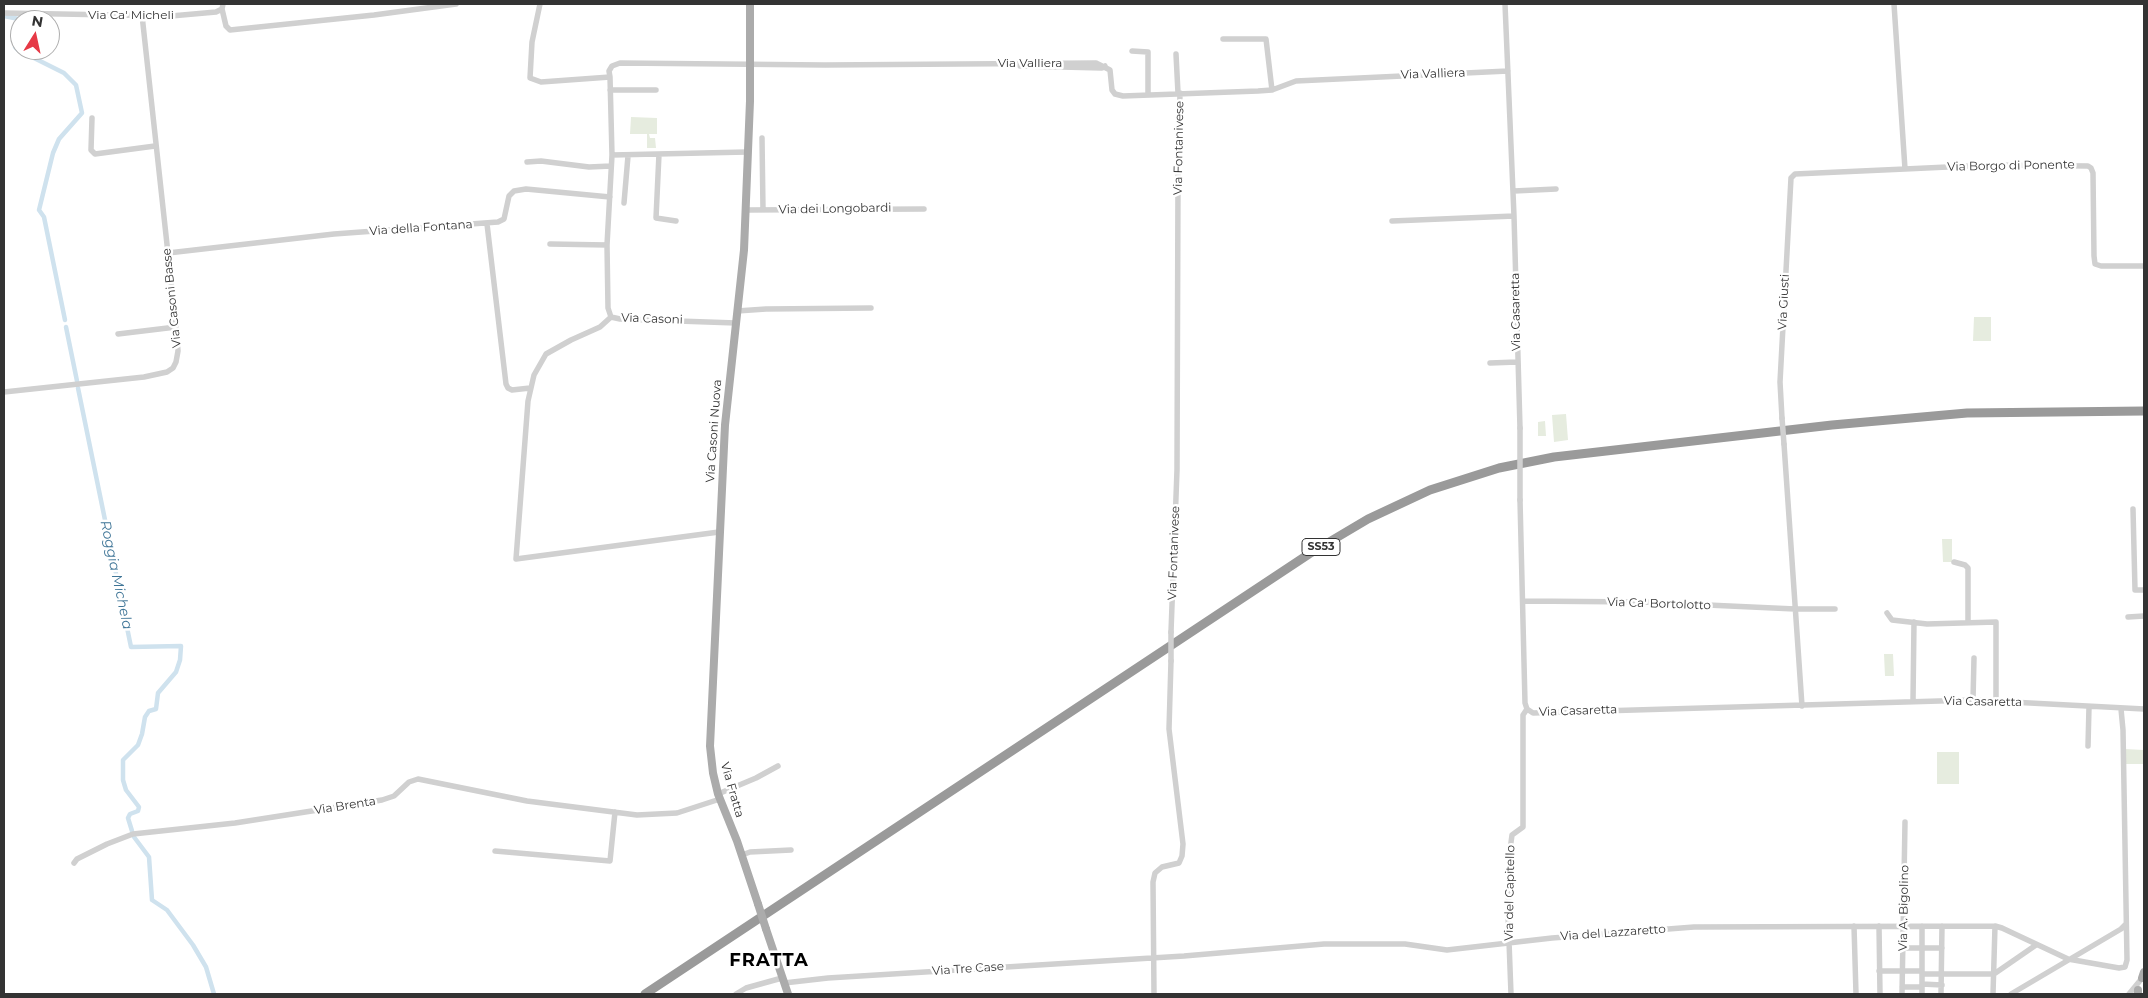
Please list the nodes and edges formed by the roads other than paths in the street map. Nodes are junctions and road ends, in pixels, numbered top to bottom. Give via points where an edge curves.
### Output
1 (456, 4) edge
2 (540, 4) edge
3 (750, 4) edge
4 (1505, 4) edge
5 (1894, 4) edge
6 (223, 6) edge
7 (4, 13) edge
8 (142, 15) junction
9 (1223, 39) dead end
10 (1132, 51) dead end
11 (1176, 54) dead end
12 (750, 66) junction
13 (1508, 71) junction
14 (610, 77) junction
15 (610, 90) junction
16 (656, 90) dead end
17 (1272, 90) junction
18 (1179, 93) junction
19 (1148, 95) junction
20 (92, 118) dead end
21 (762, 138) dead end
22 (155, 146) junction
23 (747, 152) junction
24 (659, 154) junction
25 (612, 156) junction
26 (628, 156) junction
27 (527, 162) dead end
28 (611, 166) junction
29 (1905, 168) junction
30 (1556, 189) dead end
31 (1514, 191) junction
32 (610, 197) junction
33 (624, 203) dead end
34 (924, 208) dead end
35 (746, 210) junction
36 (763, 210) junction
37 (1514, 216) junction
38 (1392, 220) dead end
39 (676, 221) dead end
40 (487, 224) junction
41 (550, 244) dead end
42 (607, 245) junction
43 (168, 253) junction
44 (2144, 266) edge
45 (871, 308) dead end
46 (737, 311) junction
47 (611, 316) junction
48 (736, 323) junction
49 (176, 328) junction
50 (118, 334) dead end
51 (1518, 362) junction
52 (1490, 363) dead end
53 (530, 388) junction
54 (4, 392) edge
55 (2144, 410) edge
56 (2133, 508) dead end
57 (718, 532) junction
58 (718, 552) joint
59 (1954, 562) dead end
60 (2144, 590) edge
61 (1523, 601) junction
62 (1795, 609) junction
63 (1835, 609) dead end
64 (1887, 613) dead end
65 (2144, 616) edge
66 (2128, 617) dead end
67 (1914, 622) junction
68 (1968, 623) junction
69 (1974, 658) dead end
70 (1973, 700) junction
71 (1913, 701) junction
72 (1996, 701) junction
73 (1802, 706) junction
74 (2089, 707) junction
75 (1527, 709) junction
76 (2121, 709) junction
77 (2144, 709) edge
78 (2088, 746) dead end
79 (778, 766) dead end
80 (719, 796) junction
81 (615, 812) junction
82 (1905, 822) dead end
83 (791, 850) dead end
84 (495, 851) dead end
85 (742, 855) junction
86 (74, 863) dead end
87 (2126, 924) junction
88 (1854, 926) junction
89 (1879, 926) junction
90 (1903, 926) junction
91 (1922, 926) junction
92 (1942, 926) junction
93 (1995, 926) junction
94 (1509, 942) junction
95 (2036, 945) junction
96 (1903, 948) junction
97 (1922, 948) junction
98 (1942, 948) junction
99 (1153, 958) junction
100 (2068, 959) junction
101 (1879, 971) junction
102 (1903, 971) junction
103 (1922, 972) junction
104 (1942, 974) junction
105 (1994, 974) junction
106 (2143, 977) edge
107 (783, 981) junction
108 (1942, 984) junction
109 (1902, 987) junction
110 (1922, 989) edge
111 (2139, 993) edge
112 (645, 994) edge
113 (736, 994) edge
114 (788, 994) edge
115 (1154, 994) edge
116 (1511, 994) edge
117 (1856, 994) edge
118 (1880, 994) edge
119 (1902, 994) edge
120 (1941, 994) edge
121 (1993, 994) edge
122 (2011, 994) edge
123 (2129, 994) edge

1 - 6 street via 230,30 226,26
2 - 14 street via 532,42 530,78 541,82
3 - 12 main road, Via Casoni Nuova
4 - 13 street, Via Casaretta
5 - 29 street
6 - 8 street, Via Ca' Micheli via 216,12
7 - 8 street, Via Ca' Micheli
8 - 22 street, Via Casoni Basse
9 - 17 street via 1266,39
10 - 19 street via 1148,52
11 - 18 street, Via Fontanivese
12 - 14 street, Via Valliera via 620,63 612,66
12 - 19 street, Via Valliera via 1105,66 1110,70 1112,90 1116,94
12 - 23 main road, Via Casoni Nuova
13 - 17 street, Via Valliera via 1296,81
13 - 31 street, Via Casaretta
14 - 15 street, Via Casoni
15 - 16 street
15 - 25 street, Via Casoni
17 - 18 street, Via Valliera
18 - 19 street, Via Valliera
18 - 99 street, Via Fontanivese, bridge via 1170,729 1183,844 1179,863 1162,868 1155,873 1152,882
20 - 22 street via 90,150 95,154
21 - 36 street
22 - 43 street, Via Casoni Basse
23 - 24 street
23 - 35 main road, Via Casoni Nuova
24 - 26 street
24 - 39 street via 656,218
25 - 26 street
25 - 28 street, Via Casoni
26 - 33 street
27 - 28 street
28 - 32 street, Via Casoni
29 - 44 street, Via Borgo di Ponente via 2088,166 2093,173 2095,264
29 - 62 street, Via Giusti, bridge via 1795,174 1791,178 1780,382
30 - 31 street
31 - 37 street, Via Casaretta
32 - 40 street via 526,189 514,191 509,196 504,219
32 - 42 street, Via Casoni
34 - 36 street, Via dei Longobardi
35 - 36 street, Via dei Longobardi
35 - 46 main road, Via Casoni Nuova
37 - 38 street
37 - 51 street, Via Casaretta
40 - 43 street, Via della Fontana via 334,234
40 - 53 street, Via della Fontana via 506,384 512,390
41 - 42 street
42 - 47 street, Via Casoni via 608,308
43 - 49 street, Via Casoni Basse
45 - 46 street
46 - 48 main road, Via Casoni Nuova
47 - 48 street, Via Casoni
47 - 53 street via 600,327 546,354
48 - 57 main road, Via Casoni Nuova via 727,387
49 - 50 street
49 - 54 street, Via Casoni Basse via 177,356 173,368 167,372
51 - 52 street
51 - 61 street, Via Casaretta, bridge
53 - 57 street via 516,559
55 - 112 highway, SS53 via 2008,411 1926,416 1589,452 1499,468 1430,490 1368,519 1309,554
56 - 60 street via 2135,590
57 - 58 main road, Via Casoni Nuova
58 - 80 main road, Via Fratta via 710,746
59 - 68 street via 1968,568
61 - 62 street, Via Ca' Bortolotto
61 - 75 street, Via Casaretta
62 - 63 street, Via Ca' Bortolotto
62 - 73 street, Via Giusti
64 - 67 street via 1892,620
65 - 66 street
67 - 68 street
67 - 71 street
68 - 72 street via 1996,622
69 - 70 street
70 - 71 street, Via Casaretta
70 - 72 street, Via Casaretta
71 - 73 street, Via Casaretta
72 - 74 street, Via Casaretta
73 - 75 street, Via Casaretta via 1533,713
74 - 76 street, Via Casaretta
74 - 78 street
75 - 94 street, Via del Capitello via 1523,715 1523,827 1512,835 1510,850
76 - 77 street, Via Casaretta
76 - 87 street
79 - 80 street, Via Brenta
80 - 81 street, Via Brenta via 677,813
80 - 85 main road, Via Fratta
81 - 84 street via 610,861
81 - 86 street, Via Brenta via 528,801 418,778 394,796 382,800 235,823 133,834
82 - 90 street, Via A. Bigolino
83 - 85 street via 763,850
85 - 107 main road, Via Fratta, bridge
87 - 100 street
87 - 100 street, Via del Lazzaretto via 2127,960 2124,967
88 - 89 street, Via del Lazzaretto
88 - 94 street, Via del Lazzaretto via 1694,927
88 - 117 street
89 - 90 street, Via del Lazzaretto
89 - 101 street
90 - 91 street, Via del Lazzaretto
90 - 96 street, Via A. Bigolino
91 - 92 street, Via del Lazzaretto
91 - 97 street
92 - 93 street, Via del Lazzaretto
92 - 98 street
93 - 95 street, Via del Lazzaretto
93 - 105 street
94 - 99 street, Via del Lazzaretto via 1447,950 1405,944 1324,944
94 - 116 street, Via del Capitello
95 - 100 street, Via del Lazzaretto
95 - 105 street
96 - 97 street
96 - 102 street, Via A. Bigolino
97 - 98 street
97 - 103 street
98 - 104 street
99 - 107 street, Via Tre Case
99 - 115 street, Via Fontanivese
100 - 122 street
101 - 102 street
101 - 118 street
102 - 103 street
102 - 109 street, Via A. Bigolino
103 - 104 street
103 - 110 street
104 - 105 street
104 - 108 street
105 - 121 street
106 - 111 street
106 - 123 street
107 - 113 street, Via Tre Case via 746,988
107 - 114 main road, Via Fratta
108 - 110 street
108 - 120 street
109 - 110 street
109 - 119 street, Via A. Bigolino

